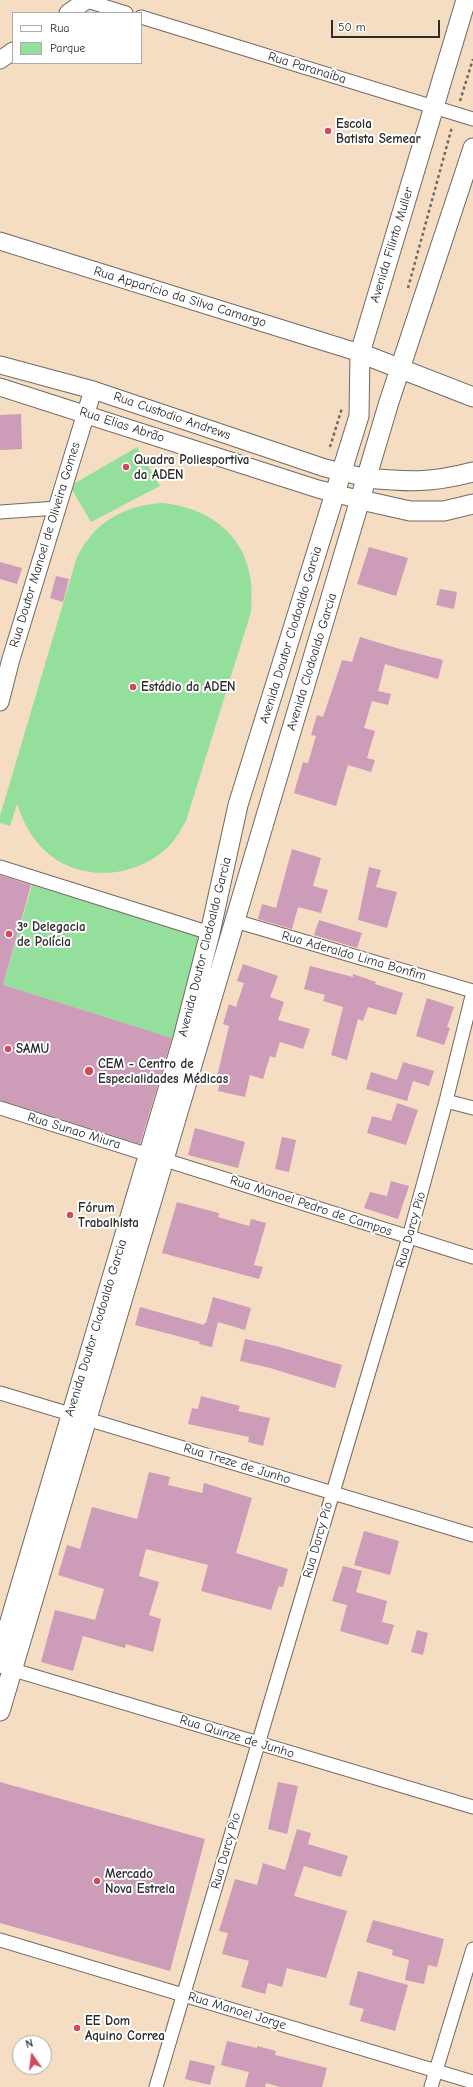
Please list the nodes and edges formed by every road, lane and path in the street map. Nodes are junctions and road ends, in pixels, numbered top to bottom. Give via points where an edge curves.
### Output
1 (86, 0) edge
2 (466, 0) edge
3 (69, 12) edge
4 (123, 12) edge
5 (142, 18) edge
6 (12, 52) edge
7 (473, 59) edge
8 (0, 60) edge
9 (434, 107) junction
10 (456, 113) junction
11 (473, 119) edge
12 (473, 148) edge
13 (0, 242) edge
14 (406, 295) dead end
15 (360, 353) junction
16 (0, 365) edge
17 (401, 368) junction
18 (0, 387) edge
19 (93, 390) junction
20 (473, 397) edge
21 (86, 413) junction
22 (473, 472) edge
23 (342, 473) junction
24 (367, 478) junction
25 (335, 493) junction
26 (361, 500) junction
27 (473, 504) edge
28 (57, 508) junction
29 (0, 512) edge
30 (5, 659) edge
31 (280, 669) junction
32 (307, 678) junction
33 (0, 702) edge
34 (269, 704) junction
35 (297, 713) junction
36 (0, 867) edge
37 (235, 921) junction
38 (210, 933) junction
39 (473, 991) edge
40 (446, 1100) junction
41 (0, 1108) edge
42 (473, 1108) edge
43 (156, 1157) junction
44 (409, 1237) junction
45 (473, 1256) edge
46 (0, 1393) edge
47 (78, 1416) junction
48 (332, 1492) junction
49 (473, 1535) edge
50 (0, 1655) edge
51 (6, 1668) edge
52 (0, 1711) edge
53 (258, 1743) junction
54 (473, 1807) edge
55 (0, 1940) edge
56 (473, 1949) edge
57 (183, 1995) junction
58 (436, 2071) junction
59 (473, 2082) edge
60 (156, 2087) edge
61 (432, 2087) edge

1 - 3 street
1 - 4 street
2 - 9 main road, Avenida Filinto Muller
5 - 9 street, Rua Paranaíba
6 - 8 street
7 - 10 path
9 - 10 street, Rua Paranaíba
9 - 15 main road, Avenida Filinto Muller
10 - 11 street, Rua Paranaíba
10 - 14 path
12 - 17 main road
13 - 15 street, Rua Apparício da Silva Camargo
15 - 17 main road
15 - 23 main road, Avenida Filinto Muller via 359,416
16 - 19 street, Rua Custodio Andrews
17 - 20 main road
17 - 24 main road, Avenida Clodoaldo Garcia
18 - 21 street, Rua Elias Abrão
19 - 21 street, Rua Doutor Manoel de Oliveira Gomes
19 - 23 street, Rua Custodio Andrews
21 - 25 street, Rua Elias Abrão
21 - 28 street, Rua Doutor Manoel de Oliveira Gomes
22 - 24 main road via 445,480 409,482
23 - 24 street, Rua Custodio Andrews
23 - 25 main road, Avenida Filinto Muller
24 - 26 main road, Avenida Clodoaldo Garcia
25 - 26 street, Rua Elias Abrão
25 - 31 main road, Avenida Doutor Clodoaldo Garcia
26 - 27 main road via 410,511 444,511
26 - 32 main road, Avenida Clodoaldo Garcia
28 - 29 street
28 - 30 street, Rua Doutor Manoel de Oliveira Gomes
30 - 33 street, Rua Doutor Manoel de Oliveira Gomes
31 - 32 main road
31 - 34 main road, Avenida Doutor Clodoaldo Garcia
32 - 35 main road, Avenida Clodoaldo Garcia
34 - 35 main road
34 - 38 main road, Avenida Doutor Clodoaldo Garcia via 238,805
35 - 37 main road, Avenida Clodoaldo Garcia
36 - 38 street
37 - 39 street, Rua Aderaldo Lima Bonfim
37 - 43 main road, Avenida Doutor Clodoaldo Garcia
38 - 43 main road, Avenida Doutor Clodoaldo Garcia
39 - 40 street, Rua Darcy Pio
40 - 42 street
40 - 44 street, Rua Darcy Pio
41 - 43 street, Rua Sunao Miura
43 - 44 street, Rua Manoel Pedro de Campos
43 - 47 main road, Avenida Doutor Clodoaldo Garcia
44 - 45 street, Rua Manoel Pedro de Campos
44 - 48 street, Rua Darcy Pio
46 - 47 street, Rua Treze de Junho
47 - 48 street, Rua Treze de Junho
47 - 50 main road, Avenida Doutor Clodoaldo Garcia
47 - 51 main road, Avenida Doutor Clodoaldo Garcia
48 - 49 street, Rua Treze de Junho
48 - 53 street, Rua Darcy Pio
51 - 52 main road, Avenida Doutor Clodoaldo Garcia
51 - 53 street, Rua Quinze de Junho
53 - 54 street, Rua Quinze de Junho
53 - 57 street, Rua Darcy Pio
55 - 57 street, Rua Manoel Jorge
56 - 58 street
57 - 58 street, Rua Manoel Jorge
57 - 60 street, Rua Darcy Pio
58 - 59 street, Rua Manoel Jorge
58 - 61 street

